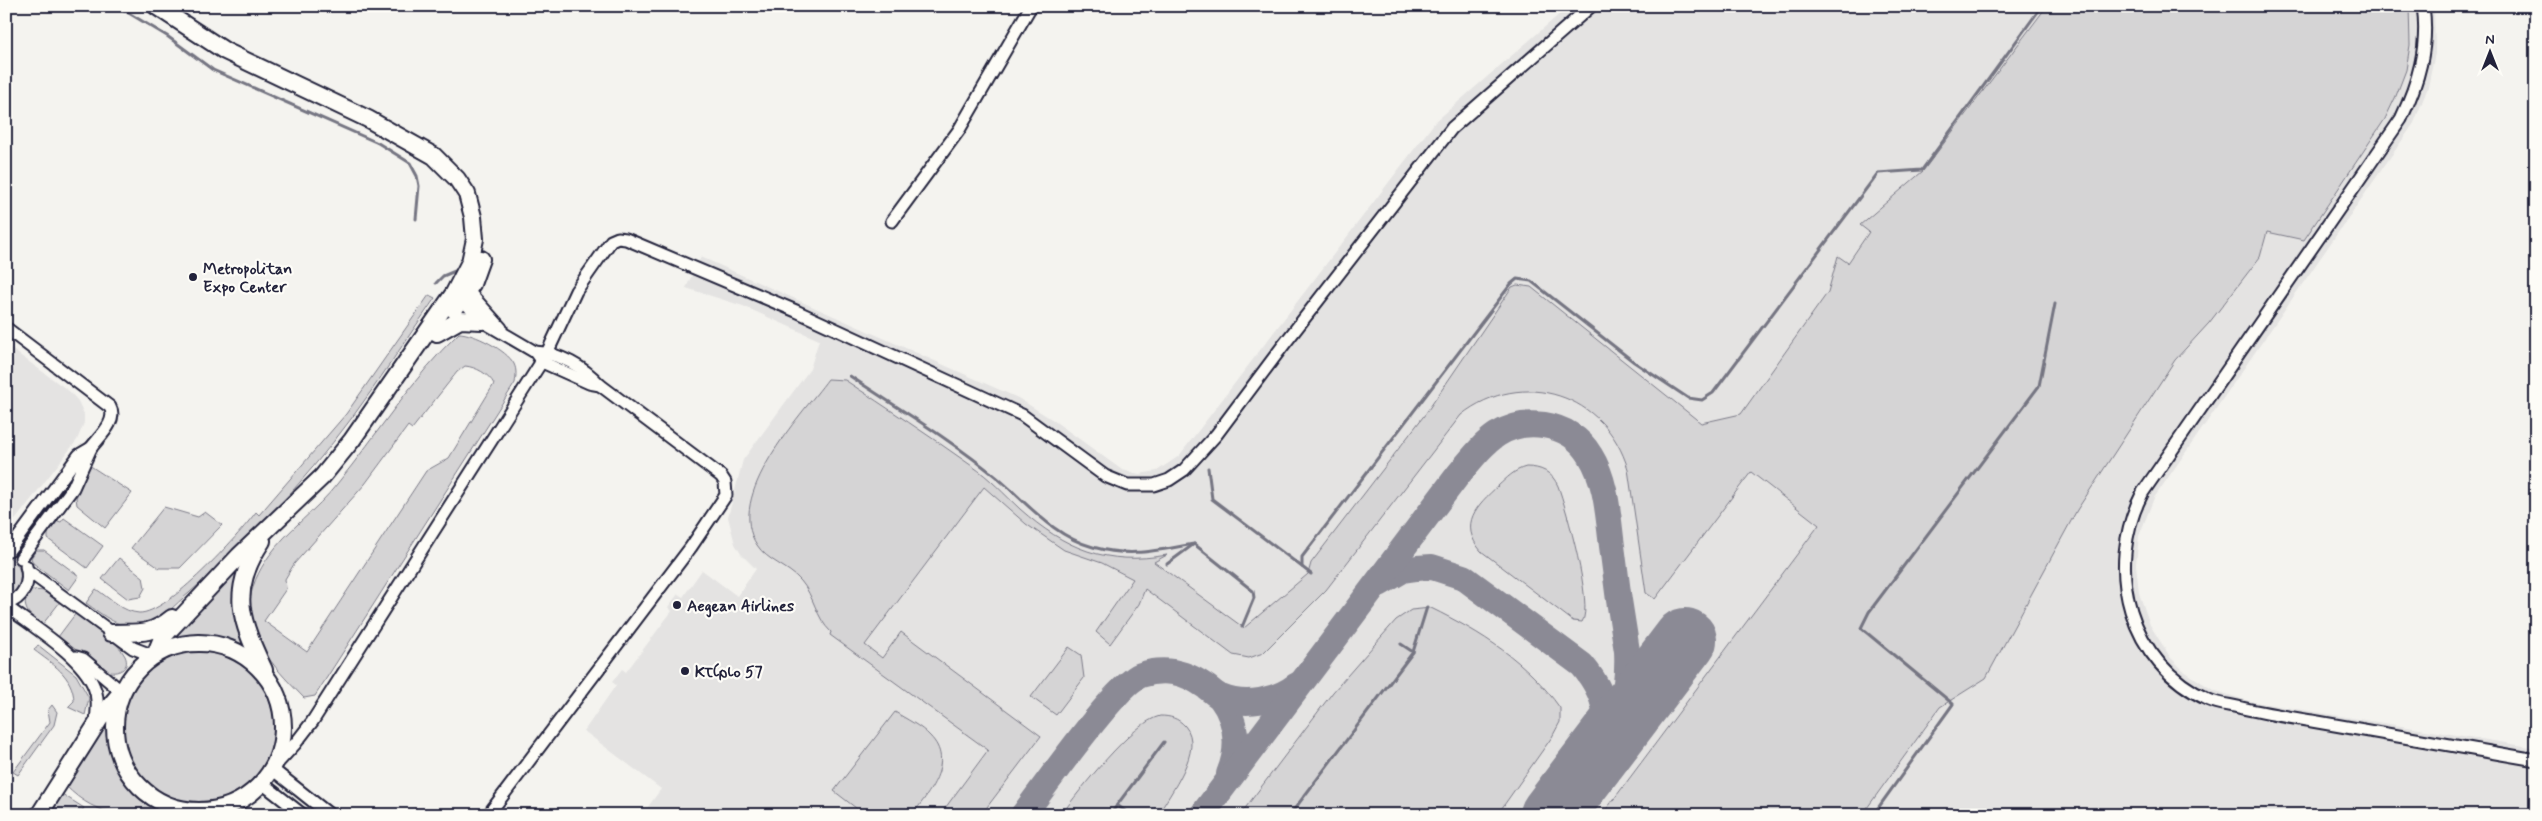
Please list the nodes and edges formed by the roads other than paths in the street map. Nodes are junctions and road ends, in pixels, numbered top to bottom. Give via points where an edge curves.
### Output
1 (156, 6) edge
2 (1031, 6) edge
3 (1591, 6) edge
4 (2423, 6) edge
5 (892, 221) dead end
6 (461, 292) junction
7 (482, 320) junction
8 (6, 328) edge
9 (438, 333) junction
10 (511, 337) junction
11 (541, 356) junction
12 (365, 422) junction
13 (91, 448) junction
14 (274, 524) junction
15 (8, 549) edge
16 (21, 558) junction
17 (28, 571) junction
18 (6, 605) edge
19 (184, 615) junction
20 (111, 633) junction
21 (67, 654) junction
22 (154, 656) junction
23 (268, 679) junction
24 (122, 692) junction
25 (95, 726) junction
26 (2536, 760) edge
27 (267, 776) junction
28 (39, 815) edge
29 (242, 815) edge
30 (303, 815) edge
31 (330, 815) edge
32 (488, 815) edge

1 - 6 street via 225,51 439,149 461,169 471,185 483,219 483,250 476,274
2 - 5 street via 959,130
3 - 11 street via 1452,128 1216,435 1191,464 1169,480 1146,486 1114,480 1022,415 796,310 626,239 611,241 576,291
4 - 26 street via 2425,24 2421,66 2401,119 2142,492 2125,546 2125,592 2135,624 2154,657 2192,691 2211,701 2268,714
6 - 7 street
6 - 9 street
6 - 10 street
6 - 12 street via 372,408
7 - 9 street via 460,320
7 - 10 street
8 - 13 street via 110,407 112,421
9 - 12 street
10 - 11 street
11 - 27 street via 312,722
11 - 32 street via 578,367 592,375 721,476 726,495 691,547
12 - 14 street via 322,477
13 - 15 street via 79,456
13 - 16 street via 73,488
14 - 19 street
14 - 23 street via 254,556 241,596 242,620
15 - 16 street
16 - 17 street
17 - 18 street via 25,590
17 - 20 street
18 - 21 street
19 - 20 street via 173,617 147,632
19 - 22 street via 162,638
20 - 22 street via 132,648
21 - 24 street via 83,660
21 - 25 street via 86,673 94,687
22 - 23 street via 187,644 215,645 242,655
22 - 24 street via 135,672
23 - 27 street via 283,720 281,745
24 - 25 street
24 - 27 street via 114,722 118,752 132,778 154,799 182,810 212,810 241,800
25 - 28 street
27 - 29 street
27 - 30 street
27 - 31 street

